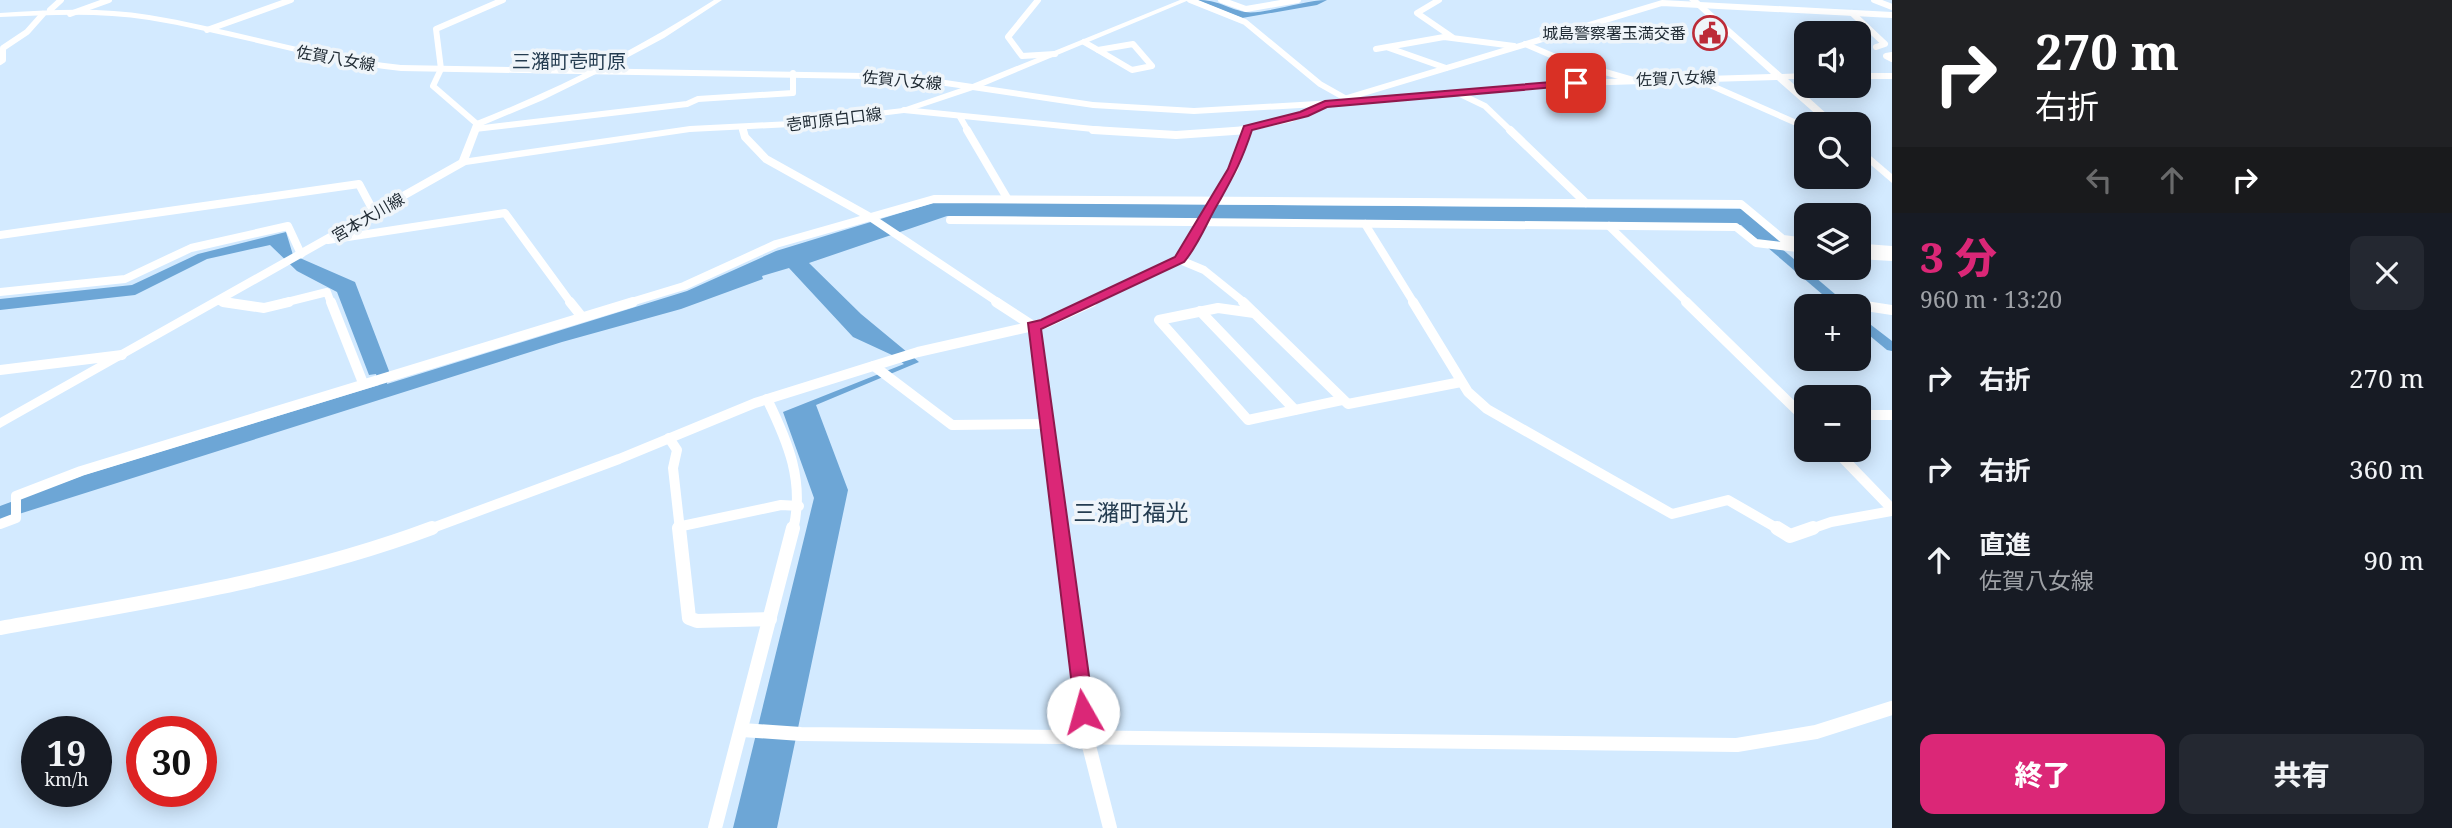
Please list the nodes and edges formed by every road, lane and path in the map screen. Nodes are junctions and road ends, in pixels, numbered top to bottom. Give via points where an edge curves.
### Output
1 (61, 0) edge
2 (109, 0) edge
3 (291, 0) edge
4 (503, 0) edge
5 (719, 0) edge
6 (1038, 0) edge
7 (1188, 0) edge
8 (1222, 0) edge
9 (1298, 0) edge
10 (1439, 0) edge
11 (1874, 0) edge
12 (1658, 1) edge
13 (1695, 2) edge
14 (1892, 6) edge
15 (46, 12) junction
16 (70, 13) junction
17 (1851, 13) junction
18 (0, 15) edge
19 (1892, 15) edge
20 (207, 30) junction
21 (1452, 37) junction
22 (1084, 42) junction
23 (1525, 44) junction
24 (1517, 46) junction
25 (1387, 47) junction
26 (1876, 47) dead end
27 (1097, 50) junction
28 (1376, 50) dead end
29 (1055, 54) junction
30 (0, 62) edge
31 (1446, 68) junction
32 (441, 69) junction
33 (597, 71) junction
34 (793, 73) junction
35 (1781, 76) junction
36 (1794, 76) edge
37 (1871, 76) edge
38 (1892, 76) edge
39 (1693, 77) junction
40 (1633, 80) junction
41 (973, 87) junction
42 (1460, 94) junction
43 (1350, 100) junction
44 (1325, 104) junction
45 (904, 110) junction
46 (1820, 112) edge
47 (960, 117) junction
48 (1794, 122) edge
49 (476, 126) junction
50 (743, 128) junction
51 (1248, 128) junction
52 (1871, 160) edge
53 (463, 162) junction
54 (1892, 180) edge
55 (1007, 198) junction
56 (1213, 201) junction
57 (1586, 204) junction
58 (375, 214) junction
59 (871, 218) junction
60 (950, 220) dead end
61 (1204, 222) junction
62 (1365, 224) junction
63 (1609, 226) junction
64 (0, 235) edge
65 (328, 240) junction
66 (1794, 240) edge
67 (1794, 248) edge
68 (1871, 249) edge
69 (1892, 250) edge
70 (301, 254) junction
71 (1871, 256) edge
72 (1892, 257) edge
73 (1180, 260) junction
74 (0, 292) edge
75 (219, 301) junction
76 (1871, 307) edge
77 (1892, 310) edge
78 (1200, 312) junction
79 (1254, 313) junction
80 (582, 317) junction
81 (1033, 326) junction
82 (124, 355) junction
83 (874, 366) junction
84 (0, 370) edge
85 (1461, 382) junction
86 (363, 383) junction
87 (767, 399) junction
88 (1342, 400) junction
89 (1794, 405) edge
90 (1295, 410) junction
91 (1871, 415) edge
92 (1892, 415) edge
93 (0, 424) edge
94 (1046, 424) junction
95 (669, 438) junction
96 (1846, 462) edge
97 (799, 506) junction
98 (1892, 510) edge
99 (0, 524) edge
100 (682, 526) junction
101 (770, 619) junction
102 (0, 628) edge
103 (1892, 708) edge
104 (746, 731) junction
105 (1087, 738) junction
106 (715, 828) edge
107 (1110, 828) edge

1 - 15 street
2 - 16 street
3 - 20 street
4 - 32 street via 436,29
5 - 33 main road
6 - 29 street via 1008,37 1022,56
7 - 22 main road, 壱町原白口線
7 - 43 street via 1245,22 1320,84
8 - 9 street via 1246,9
10 - 21 street via 1417,13
11 - 14 street
12 - 13 street
12 - 23 street
13 - 17 street
13 - 35 main road
15 - 16 main road, 佐賀八女線
15 - 18 main road, 佐賀八女線
15 - 30 street via 3,48
16 - 20 main road, 佐賀八女線 via 147,18
17 - 19 street
17 - 26 street via 1885,44
20 - 32 main road, 佐賀八女線 via 354,64
21 - 24 street
21 - 25 street
22 - 27 street
22 - 29 main road, 壱町原白口線
23 - 24 street
23 - 40 street
24 - 31 street
25 - 28 street
25 - 31 street
27 - 27 street via 1132,70 1152,66 1132,44
29 - 41 main road, 壱町原白口線
31 - 43 street
32 - 33 main road, 佐賀八女線
32 - 49 street via 433,86
33 - 34 main road, 佐賀八女線
33 - 49 main road
34 - 41 main road, 佐賀八女線
34 - 49 street via 793,93 698,99 687,104
35 - 36 main road, 佐賀八女線
35 - 39 main road, 佐賀八女線
35 - 46 main road
37 - 38 main road
39 - 40 main road, 佐賀八女線
39 - 48 street
40 - 42 main road, 佐賀八女線
41 - 44 main road, 佐賀八女線 via 1147,110
41 - 45 main road, 壱町原白口線
42 - 43 main road, 佐賀八女線
42 - 57 street via 1485,106
43 - 44 main road, 佐賀八女線
44 - 51 street
45 - 47 street
45 - 50 main road, 壱町原白口線
47 - 51 street via 1149,134
47 - 55 street
49 - 53 main road
50 - 53 main road, 壱町原白口線 via 690,130
50 - 59 street via 745,137 766,159
51 - 56 street via 1234,169
52 - 54 main road
53 - 58 main road, 宮本大川線
55 - 56 street
55 - 59 street via 934,199
56 - 57 street
56 - 61 street
57 - 66 street via 1741,204 1783,239
58 - 64 street via 359,184
58 - 65 main road, 宮本大川線
59 - 80 street via 776,244 684,286
59 - 81 street
60 - 61 street
61 - 62 street
61 - 73 street
62 - 63 street
62 - 85 street
63 - 67 street via 1736,227 1756,243
63 - 89 street
65 - 70 main road, 宮本大川線
65 - 80 street via 505,213
68 - 69 street
70 - 74 street via 289,226 191,248 125,279
70 - 75 main road, 宮本大川線
71 - 72 street
73 - 79 street via 1213,275
73 - 81 street
75 - 82 main road, 宮本大川線
75 - 86 street via 264,308 327,292
76 - 77 street
78 - 79 street via 1224,308
78 - 90 street
78 - 90 street via 1158,320 1248,420
79 - 88 street
80 - 86 street
81 - 83 street
81 - 94 street
82 - 84 street
82 - 93 main road, 宮本大川線
83 - 87 street
83 - 94 street via 952,425
85 - 88 street via 1348,404
85 - 98 street via 1488,409 1672,514 1728,500 1790,536 1830,522
86 - 99 street via 81,471 16,496 16,518
87 - 95 street
87 - 97 street via 786,440 800,487
88 - 90 street
91 - 92 street
94 - 105 street
95 - 100 street via 677,446 673,468
95 - 102 street via 387,545 226,587
96 - 98 street
97 - 100 street via 781,505
97 - 101 street
100 - 101 street via 689,618
101 - 104 street
103 - 105 street via 1825,731 1737,746
104 - 105 street
104 - 106 street
105 - 107 street

